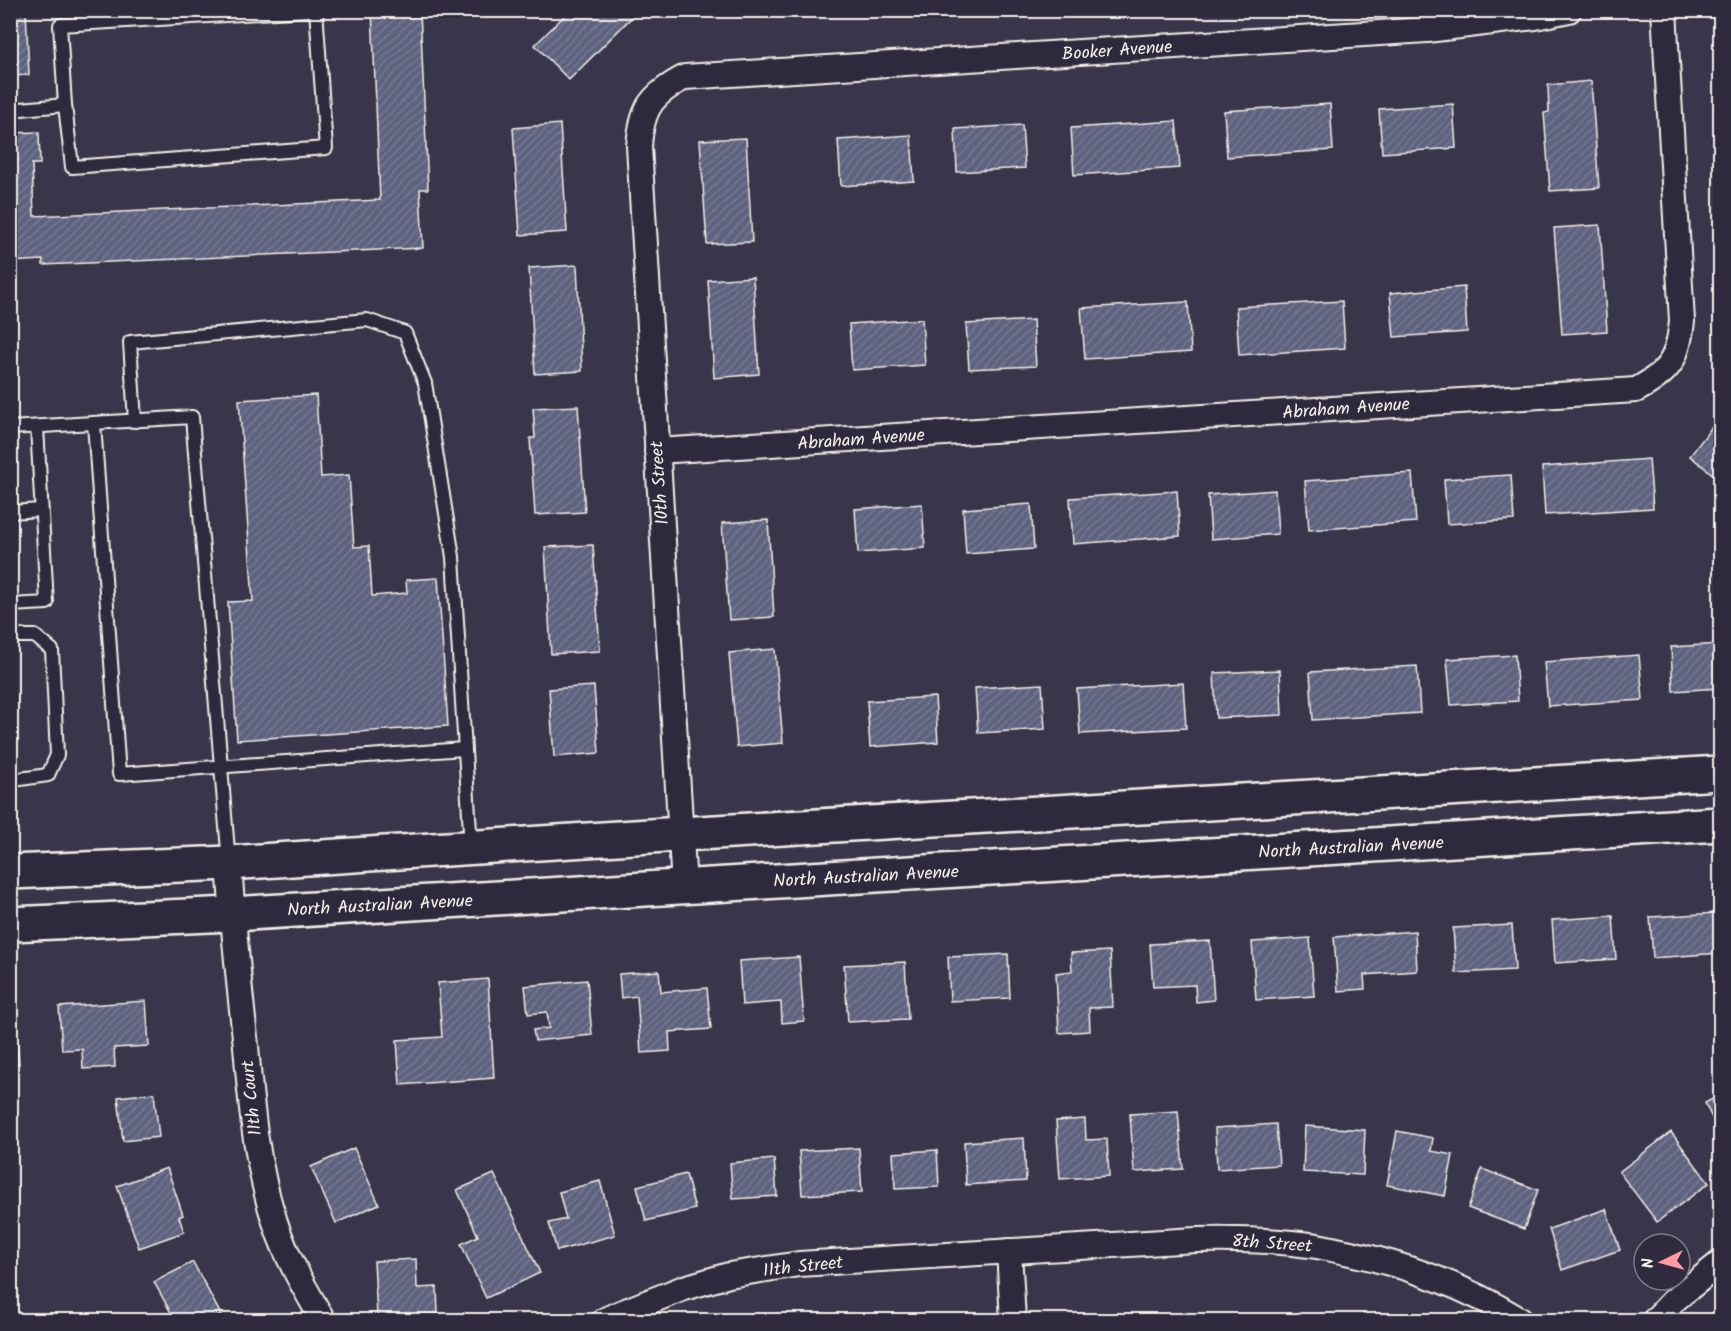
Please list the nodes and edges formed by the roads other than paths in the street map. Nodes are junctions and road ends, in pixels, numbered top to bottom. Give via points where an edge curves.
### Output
1 (309, 10) edge
2 (316, 10) edge
3 (1569, 10) edge
4 (1664, 10) edge
5 (666, 87) joint
6 (65, 105) junction
7 (10, 110) edge
8 (135, 421) junction
9 (94, 424) junction
10 (37, 427) junction
11 (10, 428) edge
12 (657, 452) junction
13 (42, 510) junction
14 (10, 512) edge
15 (10, 605) edge
16 (10, 636) edge
17 (464, 749) junction
18 (220, 767) junction
19 (1720, 773) edge
20 (10, 776) edge
21 (1720, 825) edge
22 (681, 834) junction
23 (471, 848) junction
24 (229, 864) junction
25 (10, 872) edge
26 (684, 887) junction
27 (232, 914) junction
28 (10, 924) edge
29 (1009, 1251) junction
30 (1720, 1263) edge
31 (323, 1320) edge
32 (605, 1320) edge
33 (1013, 1320) edge
34 (1520, 1320) edge
35 (1655, 1320) edge

1 - 6 lane via 60,25
2 - 6 lane via 326,148 72,167
3 - 5 street, Booker Avenue via 1427,30 685,77
4 - 12 street, Abraham Avenue via 1682,321 1679,344 1670,364 1655,380 1636,390
5 - 12 street, 10th Street via 650,103 641,123 639,146
6 - 7 lane
8 - 9 lane
8 - 17 lane via 130,342 367,320 405,333 425,383 453,557
8 - 18 lane via 192,417
9 - 10 lane
9 - 18 lane via 119,774
10 - 11 lane
10 - 13 lane
12 - 22 street, 10th Street
13 - 14 lane
13 - 15 lane via 47,603
16 - 20 lane via 35,636 52,650 57,755 48,775 13,780
17 - 18 lane
17 - 23 lane
18 - 24 lane
19 - 22 main road
21 - 26 main road, North Australian Avenue
22 - 23 main road
22 - 26 street, 10th Street
23 - 24 main road
24 - 25 main road
24 - 27 street, 11th Court
26 - 27 main road, North Australian Avenue
27 - 28 main road, North Australian Avenue
27 - 31 street, 11th Court via 260,1170 275,1223 296,1274
29 - 32 street, 11th Street via 799,1264 729,1275 684,1288
29 - 33 street
29 - 34 street, 8th Street via 1241,1239 1312,1245 1426,1274
30 - 35 street

